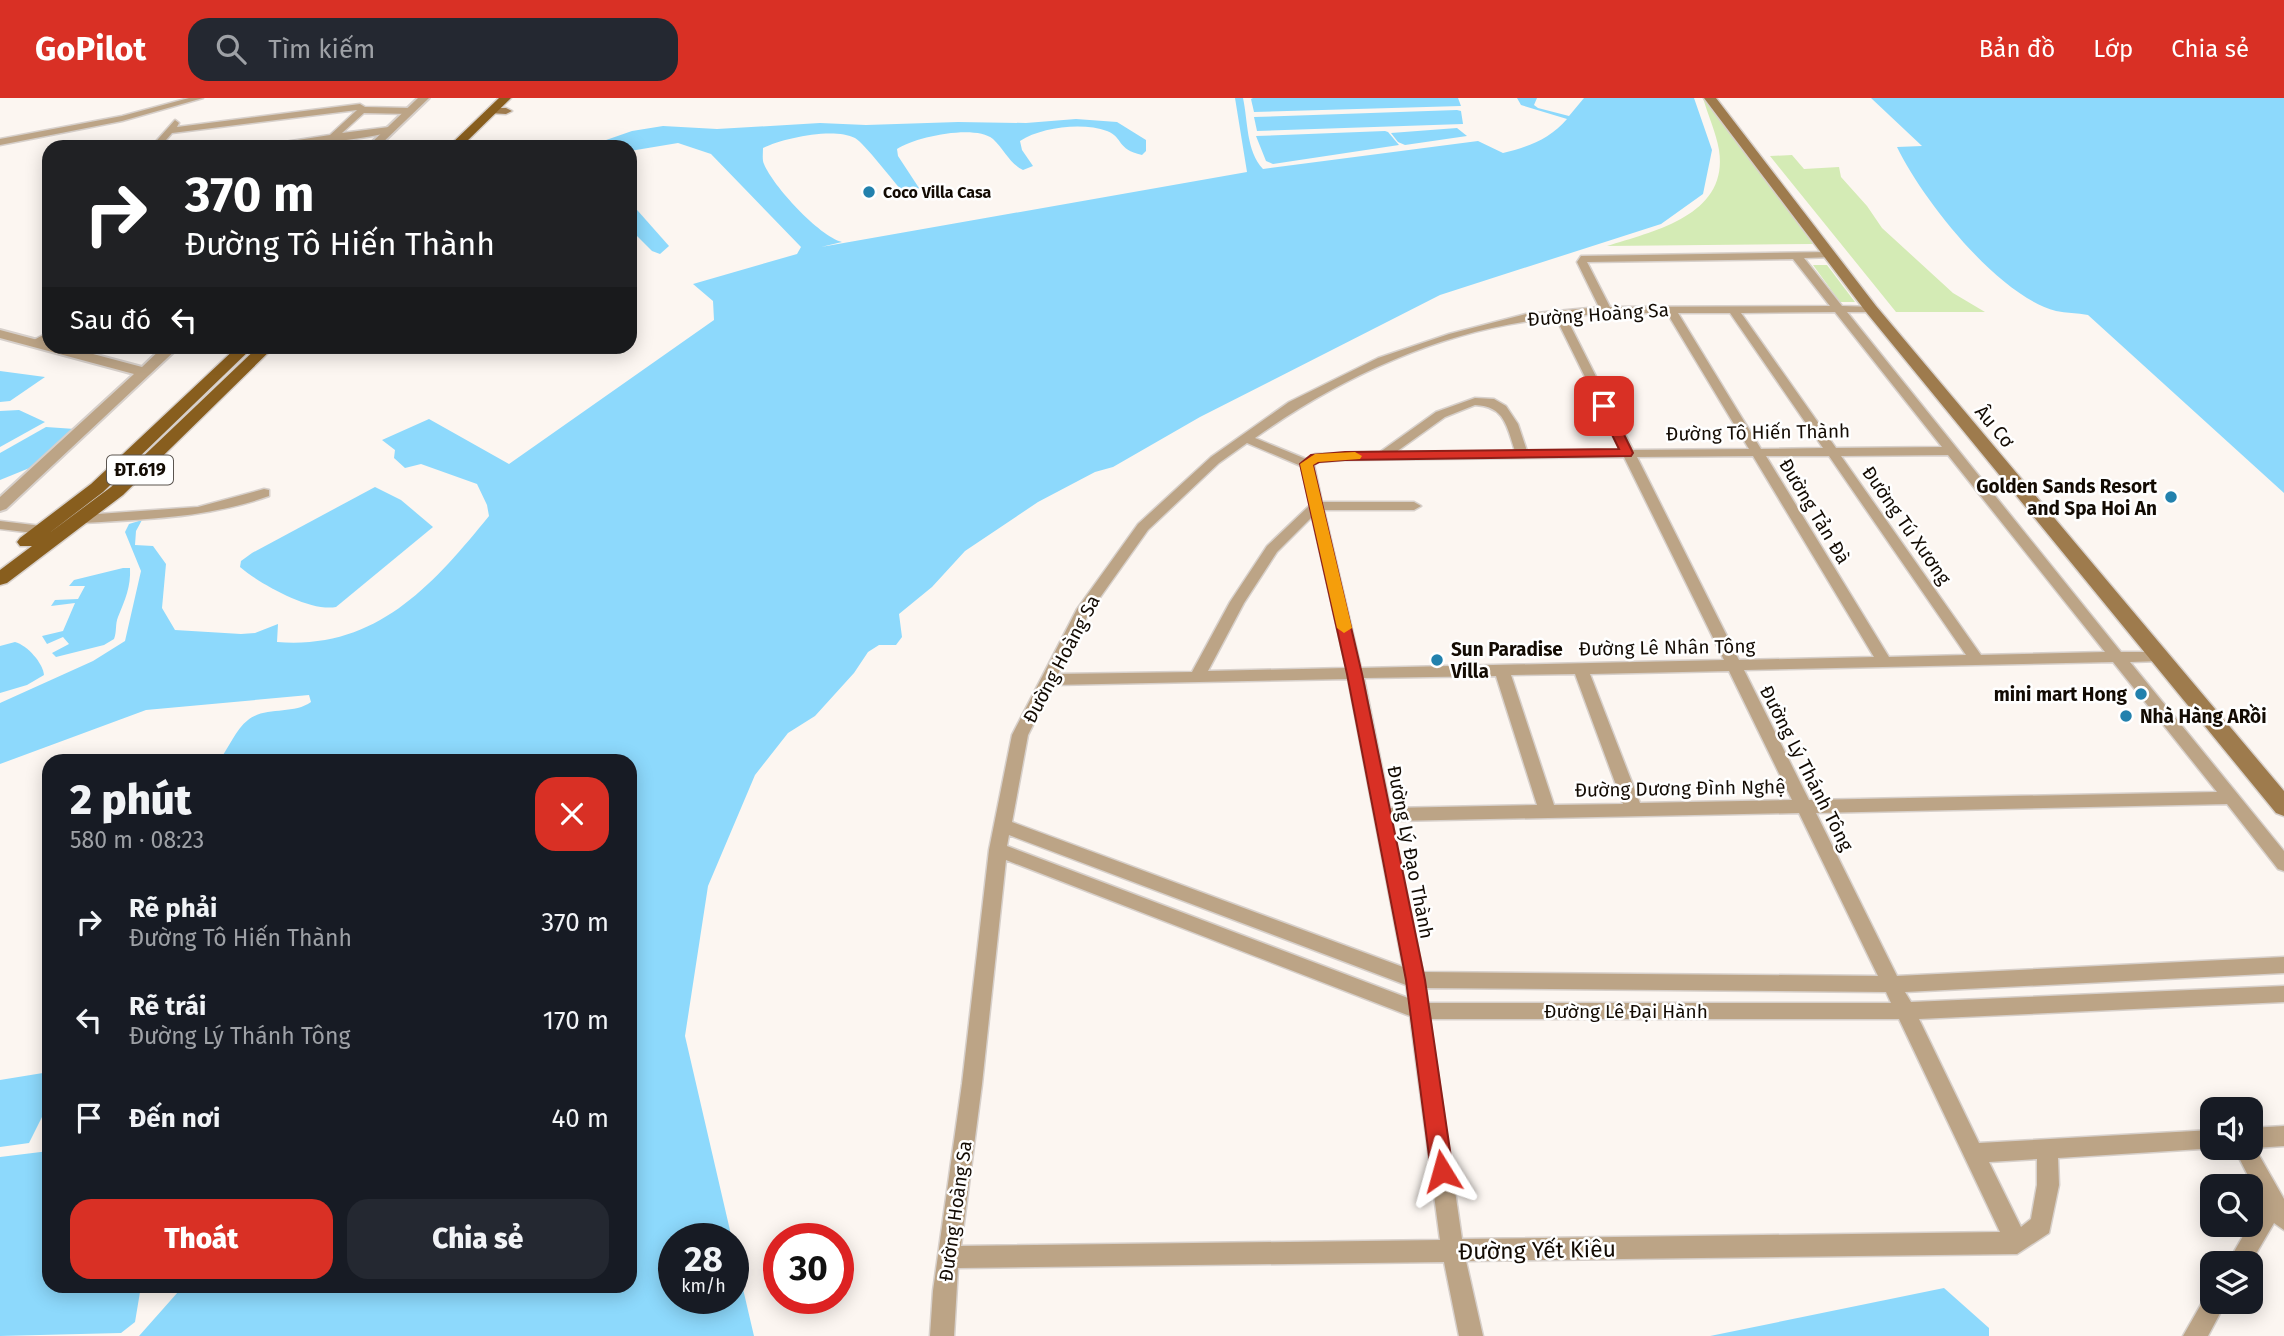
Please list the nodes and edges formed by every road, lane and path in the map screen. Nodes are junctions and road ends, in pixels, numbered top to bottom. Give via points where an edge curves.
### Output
1 (190, 98) edge
2 (199, 98) edge
3 (424, 98) edge
4 (519, 98) edge
5 (1710, 98) edge
6 (505, 104) edge
7 (362, 110) junction
8 (410, 111) junction
9 (254, 120) junction
10 (63, 130) junction
11 (171, 130) junction
12 (389, 130) junction
13 (332, 138) junction
14 (64, 140) edge
15 (162, 140) edge
16 (250, 140) edge
17 (315, 140) edge
18 (379, 140) edge
19 (461, 140) edge
20 (475, 140) edge
21 (0, 142) edge
22 (1830, 254) junction
23 (1796, 255) junction
24 (1838, 308) junction
25 (1670, 309) junction
26 (1733, 309) junction
27 (1871, 309) junction
28 (1606, 310) junction
29 (1559, 313) junction
30 (0, 334) edge
31 (42, 339) edge
32 (34, 343) junction
33 (42, 345) edge
34 (75, 354) edge
35 (165, 354) edge
36 (239, 354) edge
37 (260, 354) edge
38 (146, 373) junction
39 (1251, 434) junction
40 (1832, 451) junction
41 (1949, 451) junction
42 (1756, 452) junction
43 (1627, 453) junction
44 (1522, 454) junction
45 (1383, 456) junction
46 (1311, 461) junction
47 (264, 493) dead end
48 (0, 506) edge
49 (1316, 506) junction
50 (1414, 506) dead end
51 (83, 519) junction
52 (0, 525) edge
53 (43, 530) junction
54 (0, 562) edge
55 (0, 579) edge
56 (2161, 656) junction
57 (2120, 657) junction
58 (1977, 660) junction
59 (1885, 662) junction
60 (1732, 665) junction
61 (1581, 669) junction
62 (1502, 670) junction
63 (1355, 674) junction
64 (1197, 677) junction
65 (1048, 680) junction
66 (2232, 798) junction
67 (1804, 807) junction
68 (2284, 807) edge
69 (1634, 810) junction
70 (1548, 812) junction
71 (1381, 815) junction
72 (1003, 826) junction
73 (998, 850) junction
74 (2284, 864) edge
75 (2284, 965) edge
76 (1415, 980) junction
77 (1892, 984) junction
78 (2284, 994) edge
79 (1420, 1011) junction
80 (1905, 1011) junction
81 (2284, 1136) edge
82 (2263, 1137) edge
83 (2200, 1141) edge
84 (2047, 1149) junction
85 (1972, 1153) junction
86 (2251, 1160) edge
87 (2279, 1211) edge
88 (2017, 1243) junction
89 (2248, 1251) edge
90 (1453, 1252) junction
91 (950, 1257) junction
92 (2208, 1314) edge
93 (942, 1336) edge
94 (1471, 1336) edge
95 (2195, 1336) edge

1 - 2 street
1 - 10 street via 133,116
1 - 11 street
3 - 8 street
4 - 6 main road
5 - 22 main road, Âu Cơ
6 - 19 main road
6 - 20 main road
7 - 8 street
7 - 9 street via 352,107
7 - 13 street
8 - 12 street
9 - 11 street
9 - 16 street
10 - 14 street
10 - 21 street
11 - 15 street
12 - 13 street
12 - 18 street
13 - 17 street
22 - 23 street
22 - 27 main road, Âu Cơ
23 - 24 street
23 - 28 street via 1586,258 1582,262
24 - 26 street, Đường Hoàng Sa
24 - 27 street, Đường Hoàng Sa
24 - 41 street
25 - 26 street, Đường Hoàng Sa
25 - 28 street, Đường Hoàng Sa
25 - 42 street, Đường Tản Đà
26 - 40 street, Đường Tú Xương
27 - 56 main road, Âu Cơ
28 - 29 street, Đường Hoàng Sa
29 - 39 street, Đường Hoàng Sa via 1465,333 1382,360 1293,405
29 - 43 street, Đường Lý Thánh Tông
30 - 32 street
31 - 32 street
32 - 33 street
34 - 38 street
35 - 38 street
36 - 53 main road, ĐT.619 via 97,488
37 - 51 main road, ĐT.619
38 - 48 street
39 - 46 street, Đường Tô Hiến Thành
39 - 65 street, Đường Hoàng Sa via 1215,460 1143,527 1082,612
40 - 41 street, Đường Tô Hiến Thành
40 - 42 street, Đường Tô Hiến Thành
40 - 58 street, Đường Tú Xương
41 - 57 street
42 - 43 street, Đường Tô Hiến Thành
42 - 59 street, Đường Tản Đà
43 - 44 street, Đường Tô Hiến Thành
43 - 60 street, Đường Lý Thánh Tông
44 - 45 street, Đường Tô Hiến Thành
44 - 45 street via 1504,410 1492,402 1475,401 1443,413
45 - 46 street, Đường Tô Hiến Thành
46 - 49 street, Đường Lý Đạo Thành
47 - 51 street via 196,511
49 - 50 street
49 - 63 street, Đường Lý Đạo Thành
49 - 64 street via 1272,549
51 - 55 main road, ĐT.619
52 - 53 street
53 - 54 main road, ĐT.619
56 - 57 street, Đường Lê Nhân Tông
56 - 68 main road, Âu Cơ
57 - 58 street, Đường Lê Nhân Tông
57 - 66 street
58 - 59 street, Đường Lê Nhân Tông
59 - 60 street, Đường Lê Nhân Tông
60 - 61 street, Đường Lê Nhân Tông
60 - 67 street, Đường Lý Thánh Tông
61 - 62 street, Đường Lê Nhân Tông
61 - 69 street
62 - 63 street, Đường Lê Nhân Tông
62 - 70 street
63 - 64 street, Đường Lê Nhân Tông
63 - 71 street, Đường Lý Đạo Thành
64 - 65 street, Đường Lê Nhân Tông
65 - 72 street, Đường Hoàng Sa via 1020,735
66 - 67 street, Đường Dương Đình Nghệ
66 - 74 street
67 - 69 street, Đường Dương Đình Nghệ
67 - 77 street, Đường Lý Thánh Tông
69 - 70 street, Đường Dương Đình Nghệ
70 - 71 street, Đường Dương Đình Nghệ
71 - 76 street, Đường Lý Đạo Thành
72 - 73 street, Đường Hoàng Sa
72 - 76 street, Đường Lê Đại Hành
73 - 79 street, Đường Lê Đại Hành
73 - 91 street, Đường Hoàng Sa
75 - 77 street, Đường Lê Đại Hành
76 - 77 street, Đường Lê Đại Hành
76 - 79 street, Đường Lý Đạo Thành
77 - 80 street, Đường Lý Thánh Tông
78 - 80 street, Đường Lê Đại Hành
79 - 80 street, Đường Lê Đại Hành
79 - 90 street, Đường Lý Đạo Thành
80 - 85 street, Đường Lý Thánh Tông
81 - 82 street
83 - 84 street
84 - 85 street
84 - 88 street via 2048,1185 2041,1225
85 - 88 street, Đường Lý Thánh Tông
86 - 87 street
87 - 89 street
88 - 90 street, Đường Yết Kiêu
90 - 91 street, Đường Yết Kiêu
90 - 94 street
91 - 93 street, Đường Hoàng Sa
92 - 95 street

